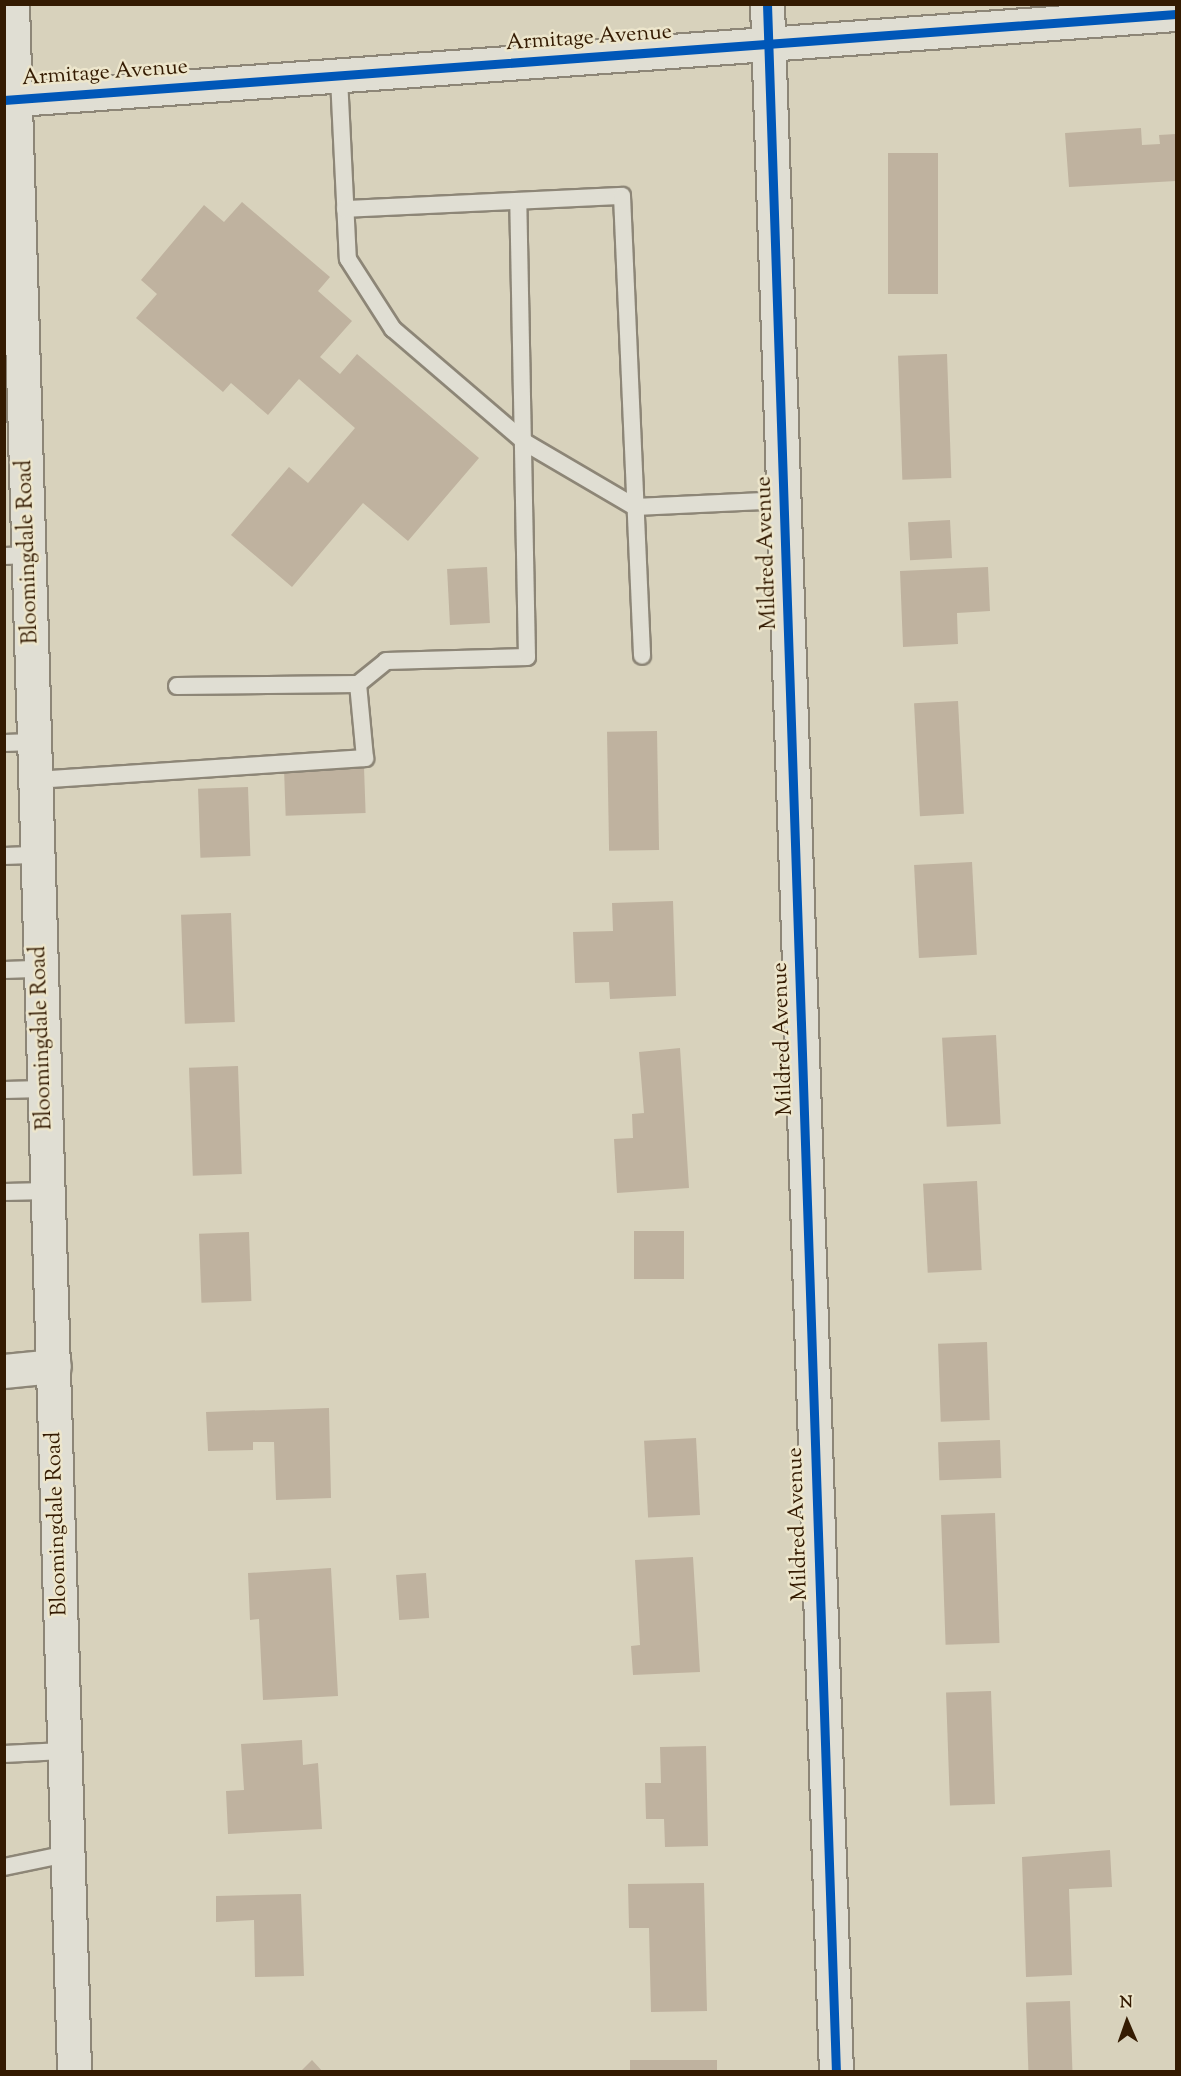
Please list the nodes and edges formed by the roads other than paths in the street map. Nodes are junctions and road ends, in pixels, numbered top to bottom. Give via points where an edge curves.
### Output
1 (12, 4) edge
2 (767, 4) edge
3 (1176, 14) edge
4 (769, 44) junction
5 (339, 78) junction
6 (10, 100) edge
7 (518, 201) junction
8 (345, 209) junction
9 (13, 329) edge
10 (15, 430) edge
11 (526, 443) junction
12 (785, 500) junction
13 (635, 507) junction
14 (17, 555) edge
15 (642, 656) dead end
16 (358, 684) junction
17 (177, 686) dead end
18 (20, 743) edge
19 (36, 780) junction
20 (38, 855) junction
21 (4, 856) edge
22 (40, 969) junction
23 (4, 970) edge
24 (44, 1089) junction
25 (4, 1090) edge
26 (48, 1191) junction
27 (4, 1192) edge
28 (54, 1366) junction
29 (4, 1371) edge
30 (63, 1751) junction
31 (4, 1754) edge
32 (66, 1854) junction
33 (4, 1867) edge
34 (74, 2072) edge
35 (836, 2072) edge

1 - 6 street, Bloomingdale Road
2 - 4 street, Mildred Avenue
3 - 4 street, Armitage Avenue
4 - 5 street, Armitage Avenue
4 - 12 street, Mildred Avenue
5 - 6 street, Armitage Avenue
5 - 8 lane
6 - 9 street, Bloomingdale Road
7 - 8 lane
7 - 11 lane
7 - 13 lane via 622,196
8 - 11 lane via 348,258 393,329
9 - 10 street, Bloomingdale Road
10 - 14 street, Bloomingdale Road
11 - 13 lane
11 - 16 lane via 527,657 386,661
12 - 13 lane
12 - 35 street, Mildred Avenue
13 - 15 lane
14 - 18 street, Bloomingdale Road
16 - 17 lane
16 - 19 lane via 365,758
18 - 19 street, Bloomingdale Road
19 - 20 street, Bloomingdale Road
20 - 21 lane
20 - 22 street, Bloomingdale Road
22 - 23 lane
22 - 24 street, Bloomingdale Road
24 - 25 lane
24 - 26 street, Bloomingdale Road
26 - 27 lane
26 - 28 street, Bloomingdale Road
28 - 29 street
28 - 30 street, Bloomingdale Road
30 - 31 lane
30 - 32 street, Bloomingdale Road
32 - 33 lane
32 - 34 street, Bloomingdale Road

